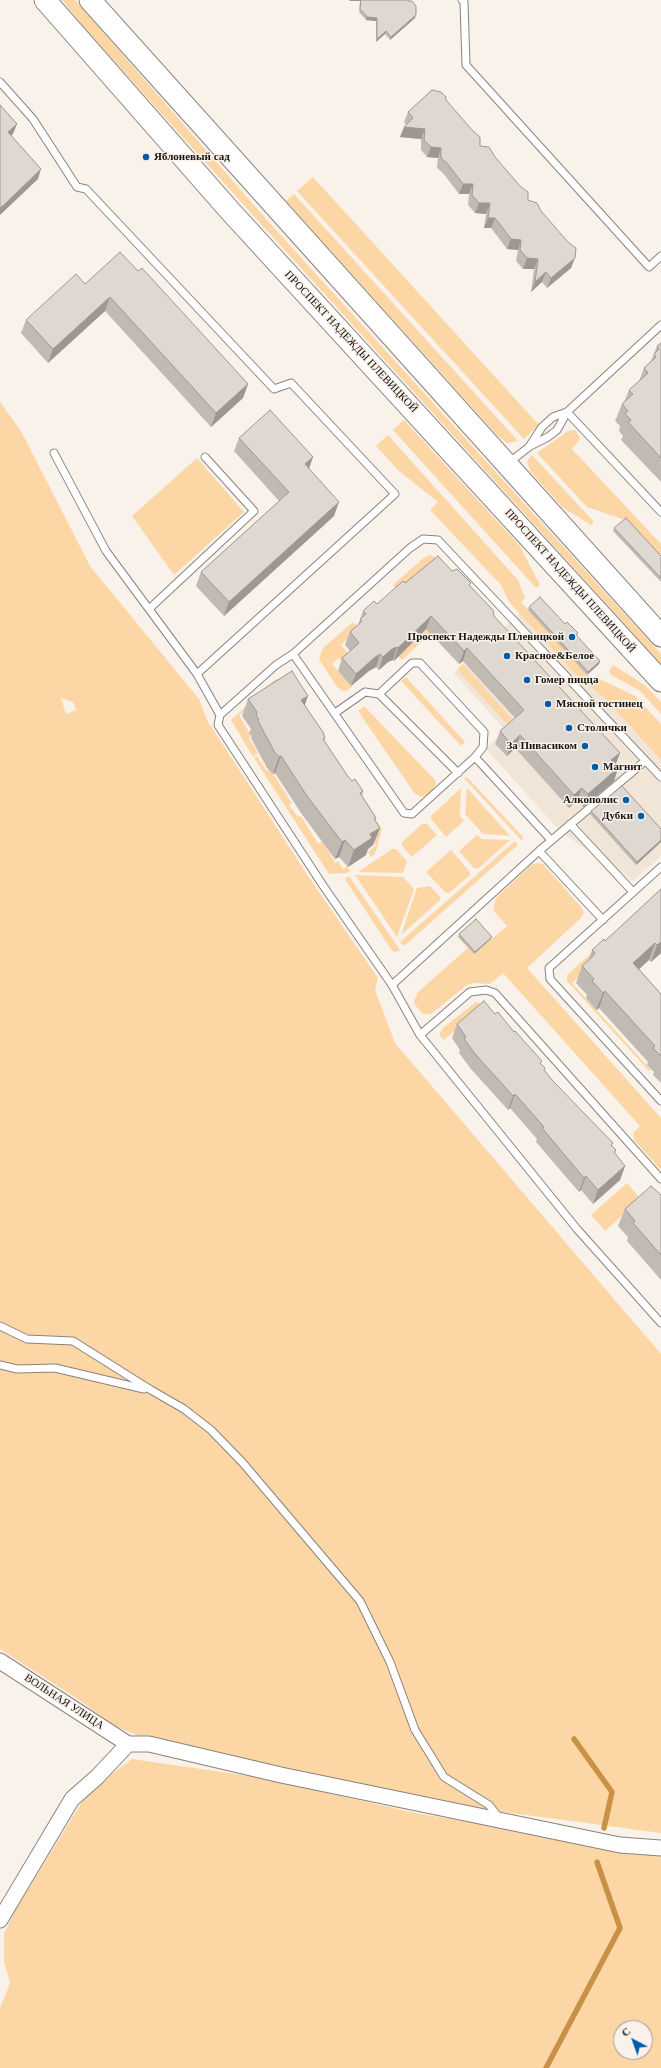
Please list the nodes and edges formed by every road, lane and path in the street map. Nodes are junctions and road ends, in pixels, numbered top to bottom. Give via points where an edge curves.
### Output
1 (45, 0) edge
2 (90, 0) edge
3 (462, 0) edge
4 (0, 82) edge
5 (661, 256) edge
6 (661, 325) edge
7 (567, 412) junction
8 (529, 447) junction
9 (54, 453) dead end
10 (205, 457) dead end
11 (506, 465) junction
12 (661, 512) edge
13 (149, 609) junction
14 (661, 636) edge
15 (293, 654) junction
16 (197, 674) junction
17 (661, 681) edge
18 (379, 694) junction
19 (335, 713) junction
20 (220, 715) junction
21 (475, 757) junction
22 (646, 760) junction
23 (458, 773) junction
24 (661, 778) edge
25 (570, 824) junction
26 (551, 840) junction
27 (539, 851) junction
28 (661, 867) edge
29 (633, 892) junction
30 (603, 920) junction
31 (392, 985) junction
32 (420, 1035) junction
33 (661, 1101) edge
34 (661, 1179) edge
35 (661, 1322) edge
36 (0, 1326) edge
37 (0, 1365) edge
38 (150, 1390) junction
39 (0, 1660) edge
40 (128, 1744) junction
41 (501, 1820) junction
42 (661, 1848) edge
43 (0, 1920) edge

1 - 17 main road, ПРОСПЕКТ НАДЕЖДЫ ПЛЕВИЦКОЙ via 232,212
2 - 11 main road
3 - 5 lane via 466,65 649,267
4 - 16 lane via 33,120 77,187 86,188 274,389 292,383 395,494
6 - 7 lane
7 - 8 lane via 557,430
7 - 8 lane via 553,416
7 - 12 lane
8 - 11 lane
9 - 13 lane via 106,551
10 - 13 lane via 254,511
11 - 14 main road
13 - 16 lane
15 - 19 lane
15 - 20 lane via 276,665
15 - 22 lane via 410,548 423,539 438,540
16 - 20 lane
18 - 19 lane via 365,692
18 - 21 lane via 412,663 420,663 484,732 483,747
18 - 23 lane
19 - 23 lane via 404,813 412,814
20 - 31 lane via 218,725 324,887
21 - 23 lane
21 - 26 lane
22 - 24 lane
22 - 25 lane
25 - 26 lane
25 - 29 lane
26 - 27 lane
27 - 30 lane
27 - 31 lane
28 - 29 lane
29 - 30 lane
30 - 33 lane via 549,968 550,979
31 - 32 lane
32 - 34 lane via 470,992 486,990 495,993
32 - 35 lane via 577,1229
36 - 38 lane via 27,1339 73,1341
37 - 38 lane via 17,1369 55,1368
38 - 41 lane via 184,1409 212,1430 360,1601 390,1662 415,1730 444,1777 489,1805
39 - 40 street, ВОЛЬНАЯ УЛИЦА
40 - 41 street via 149,1744 281,1775
40 - 43 street via 72,1799
41 - 42 street via 620,1845

